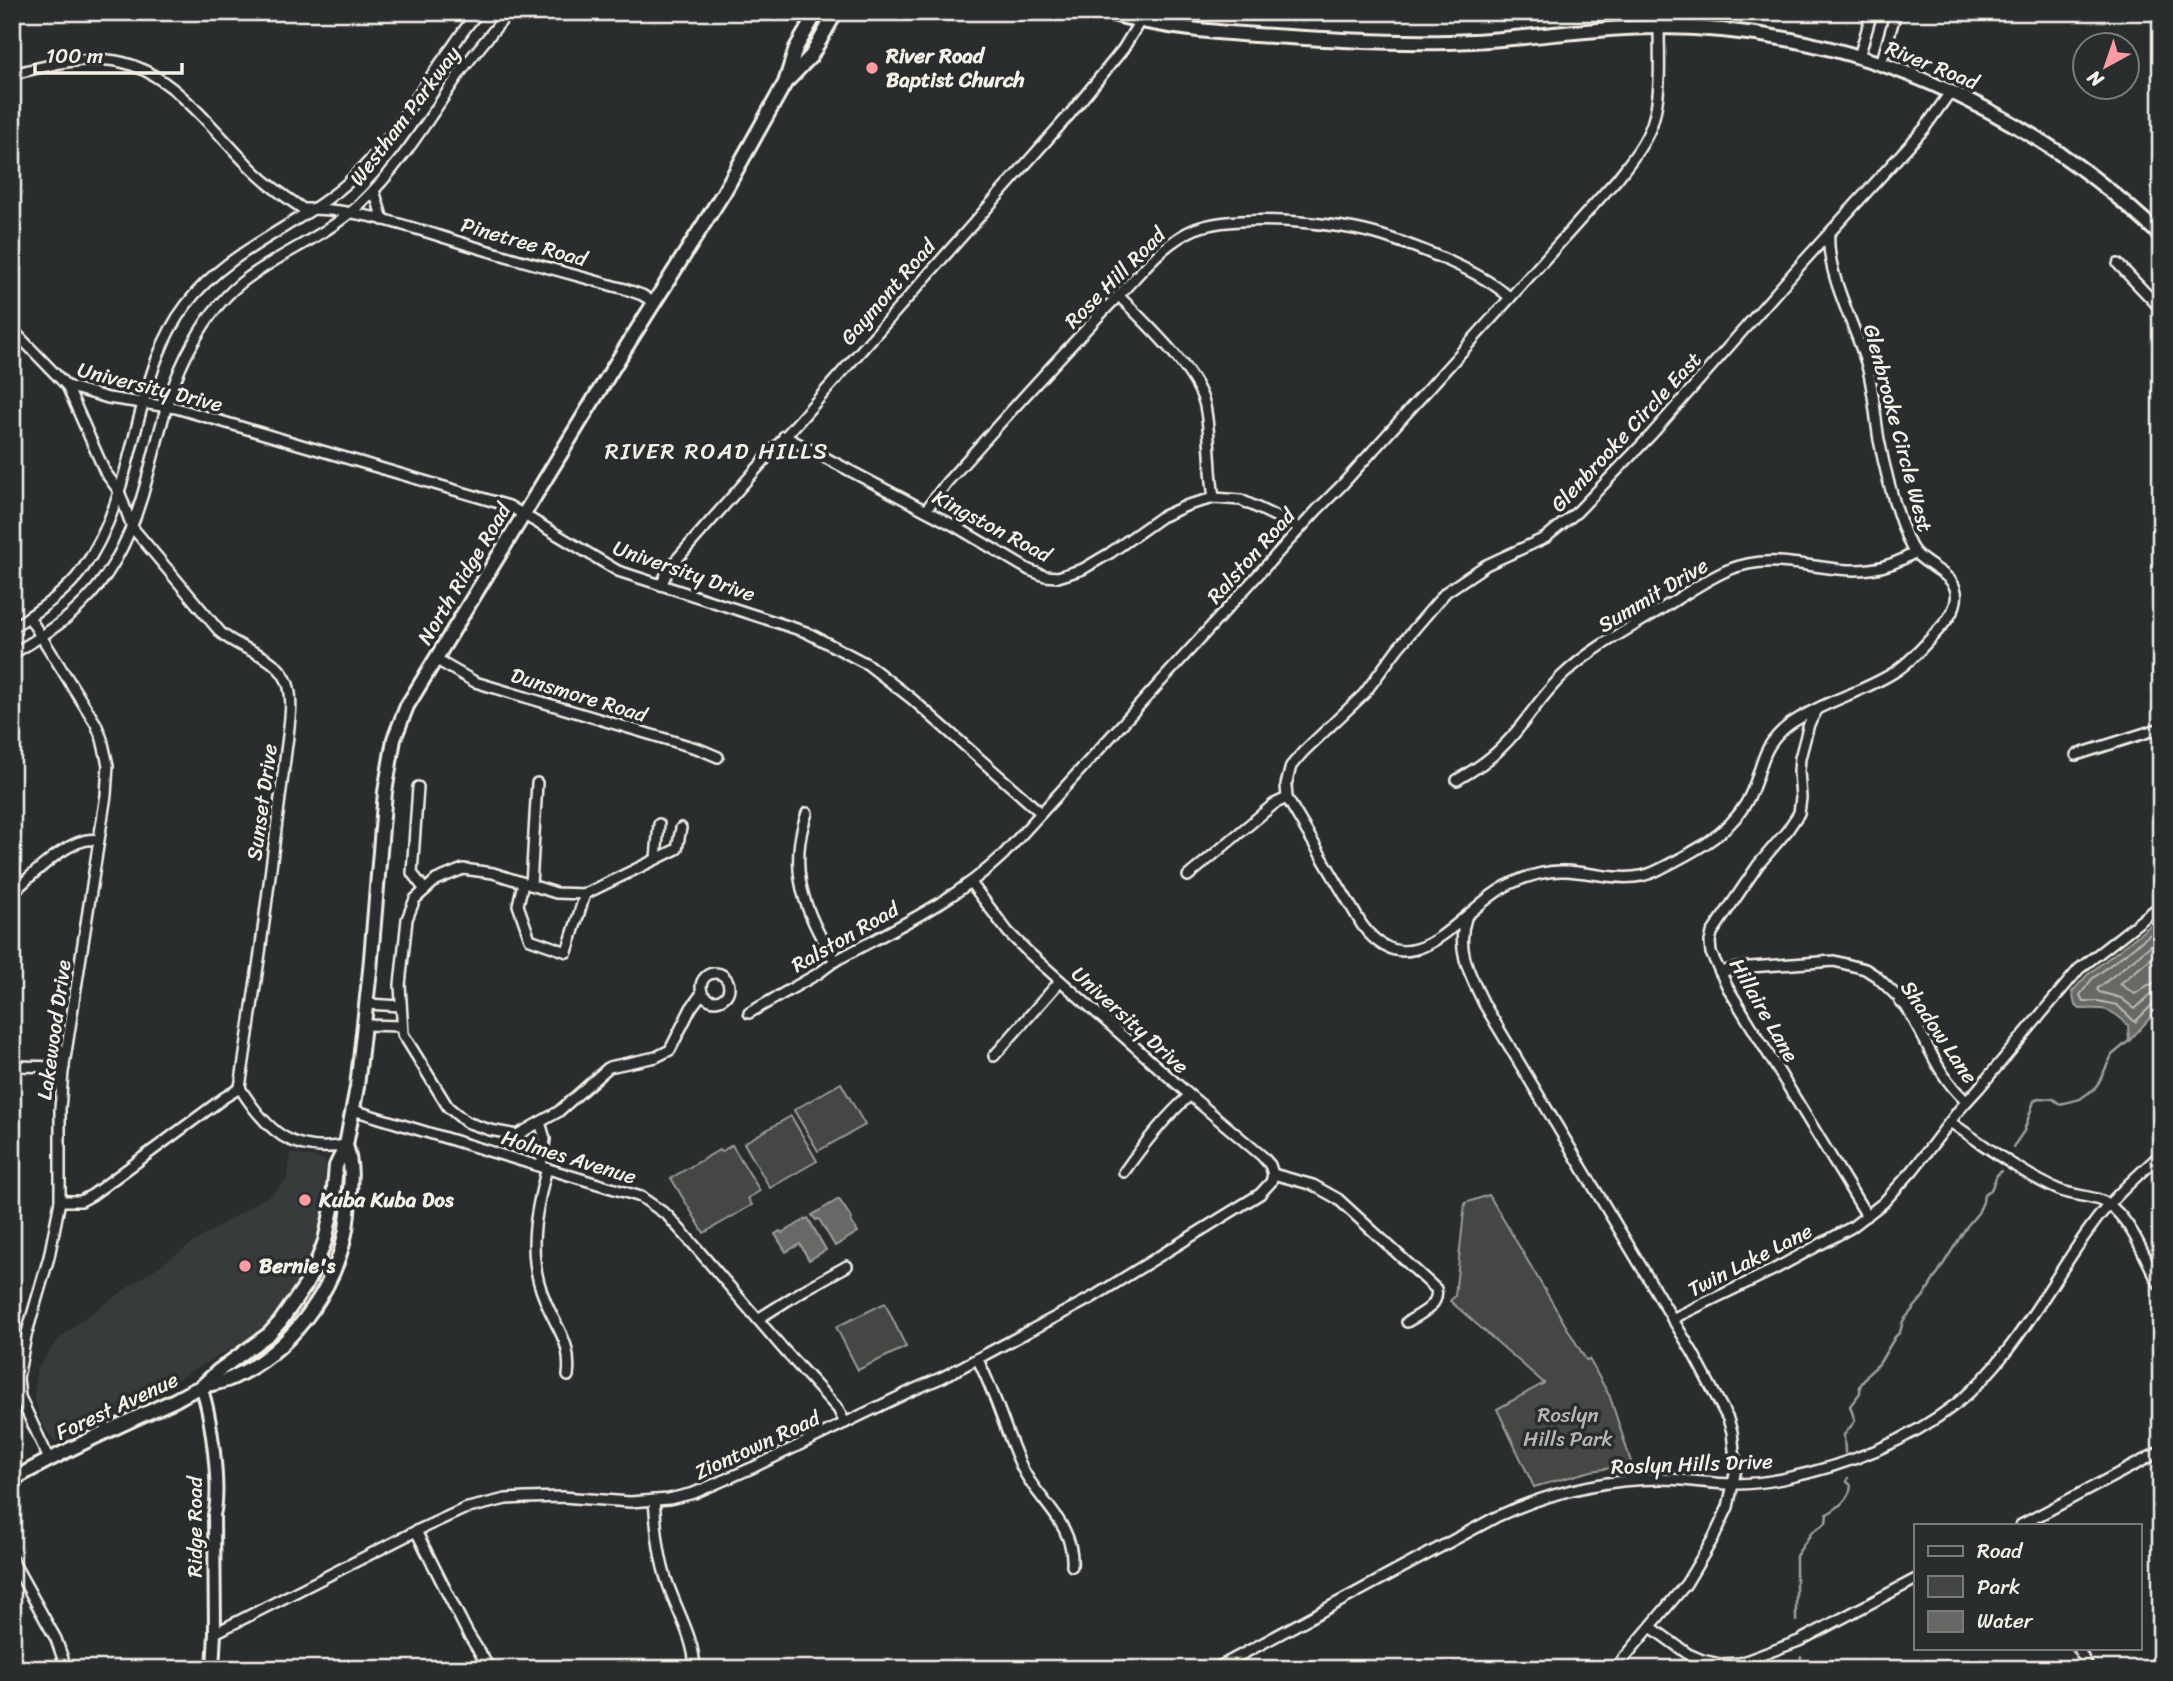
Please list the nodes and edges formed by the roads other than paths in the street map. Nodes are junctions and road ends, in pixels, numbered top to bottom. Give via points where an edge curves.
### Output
1 (479, 12) edge
2 (509, 12) edge
3 (817, 12) edge
4 (836, 12) edge
5 (1106, 12) edge
6 (1872, 12) edge
7 (1896, 12) edge
8 (2152, 12) edge
9 (2161, 17) edge
10 (1140, 21) junction
11 (1659, 27) junction
12 (1859, 57) junction
13 (1881, 64) junction
14 (12, 74) edge
15 (785, 83) junction
16 (1951, 91) junction
17 (374, 190) junction
18 (315, 208) junction
19 (349, 213) junction
20 (383, 220) junction
21 (1829, 234) junction
22 (2161, 236) edge
23 (2118, 264) dead end
24 (1118, 295) junction
25 (1510, 298) junction
26 (653, 302) junction
27 (2161, 309) edge
28 (12, 329) edge
29 (67, 386) junction
30 (143, 402) junction
31 (167, 406) junction
32 (784, 436) junction
33 (119, 491) junction
34 (1214, 498) junction
35 (926, 510) junction
36 (523, 514) junction
37 (132, 527) junction
38 (1300, 528) junction
39 (1914, 552) junction
40 (661, 585) junction
41 (29, 617) junction
42 (12, 628) edge
43 (41, 636) junction
44 (12, 654) edge
45 (435, 659) junction
46 (1819, 708) junction
47 (2161, 728) edge
48 (2076, 755) dead end
49 (718, 757) dead end
50 (1457, 780) dead end
51 (537, 783) dead end
52 (418, 786) dead end
53 (1287, 798) junction
54 (807, 813) dead end
55 (1041, 813) junction
56 (659, 824) dead end
57 (681, 828) dead end
58 (98, 840) junction
59 (656, 859) junction
60 (1188, 876) dead end
61 (971, 883) junction
62 (527, 884) junction
63 (425, 890) junction
64 (12, 893) edge
65 (584, 894) junction
66 (2161, 905) edge
67 (1466, 918) junction
68 (835, 961) junction
69 (1720, 971) junction
70 (1060, 981) junction
71 (702, 992) dead end
72 (367, 1004) junction
73 (401, 1006) junction
74 (749, 1013) dead end
75 (364, 1025) junction
76 (402, 1026) junction
77 (994, 1056) dead end
78 (12, 1066) edge
79 (64, 1067) junction
80 (240, 1088) junction
81 (1189, 1096) junction
82 (1966, 1101) junction
83 (353, 1110) junction
84 (540, 1122) junction
85 (1950, 1122) junction
86 (346, 1145) junction
87 (2161, 1154) edge
88 (544, 1167) junction
89 (1124, 1172) dead end
90 (1273, 1174) junction
91 (60, 1201) junction
92 (2108, 1205) junction
93 (1867, 1216) junction
94 (847, 1266) dead end
95 (2161, 1287) edge
96 (758, 1319) junction
97 (1672, 1319) junction
98 (1407, 1322) dead end
99 (978, 1360) junction
100 (568, 1376) dead end
101 (201, 1387) junction
102 (845, 1423) junction
103 (2161, 1451) edge
104 (49, 1459) junction
105 (12, 1480) edge
106 (1733, 1485) junction
107 (654, 1500) junction
108 (2023, 1524) edge
109 (416, 1531) junction
110 (12, 1560) edge
111 (1072, 1566) dead end
112 (1914, 1580) edge
113 (1651, 1627) junction
114 (215, 1633) junction
115 (2079, 1650) edge
116 (60, 1669) edge
117 (213, 1669) edge
118 (490, 1669) edge
119 (695, 1669) edge
120 (1215, 1669) edge
121 (1615, 1669) edge
122 (2089, 1669) edge

1 - 18 street, Westham Parkway via 357,174
2 - 17 street, Westham Parkway
3 - 15 main road, North Ridge Road via 796,48
4 - 15 main road, North Ridge Road via 811,56
5 - 10 main road, River Road
6 - 12 street
7 - 13 street
8 - 9 street
10 - 11 main road, River Road via 1234,34 1422,43
10 - 32 street, Gaymont Road via 1070,114
11 - 12 main road, River Road via 1766,36
11 - 25 street, Ralston Road via 1658,96 1646,138 1617,179
12 - 13 main road, River Road
13 - 16 main road, River Road
14 - 18 street, Pinetree Road via 89,60 135,66 172,89 282,195 303,209
15 - 26 main road, North Ridge Road via 724,192
16 - 21 street, Glenbrooke Circle East via 1924,130
16 - 22 main road, River Road via 2061,153
17 - 19 street, Westham Parkway
17 - 20 street
18 - 19 street, Pinetree Road
18 - 30 street, Westham Parkway via 221,268 187,303 162,344
19 - 20 street, Pinetree Road
19 - 31 street, Westham Parkway via 256,272 227,296 190,348
20 - 26 street, Pinetree Road via 625,289
21 - 39 street, Glenbrooke Circle West via 1829,256 1866,364 1880,441
21 - 53 street, Glenbrooke Circle East via 1651,435 1558,530 1486,565 1446,592 1358,701 1291,766
23 - 27 street
24 - 25 street, Rose Hill Road via 1182,236 1214,223 1242,220 1367,231 1443,259
24 - 34 street via 1165,345 1201,395
24 - 35 street, Rose Hill Road
25 - 38 street, Ralston Road
26 - 36 main road, North Ridge Road
28 - 29 street, University Drive
29 - 30 street, University Drive
29 - 33 street, Sunset Drive via 105,472
30 - 31 street, University Drive
30 - 33 street, Westham Parkway
31 - 36 street, University Drive via 509,506
31 - 37 street, Westham Parkway
32 - 35 street, Kingston Road
32 - 40 street, Gaymont Road via 670,567
33 - 37 street, Sunset Drive
33 - 41 street, Westham Parkway via 112,515 81,571
34 - 35 street, Kingston Road via 1161,517 1083,569 1058,577 1029,570
34 - 38 street, Kingston Road via 1241,500
36 - 40 street, University Drive via 608,566
36 - 45 main road, North Ridge Road
37 - 43 street, Westham Parkway via 98,586 81,606
37 - 80 street, Sunset Drive via 221,633 276,666 291,692
38 - 55 street, Ralston Road
39 - 46 street, Glenbrooke Circle West via 1952,581 1956,595 1951,613 1896,671
39 - 50 street, Summit Drive via 1870,569 1771,562 1726,571 1580,661 1546,692 1503,746
40 - 55 street, University Drive via 783,623 867,664
41 - 42 street, Westham Parkway
41 - 43 street, Lakewood Drive
43 - 44 street, Westham Parkway
43 - 58 street, Lakewood Drive via 96,724 106,749 107,786
45 - 49 street, Dunsmore Road via 475,682
45 - 72 main road, North Ridge Road via 394,739
46 - 67 street, Glenbrooke Circle West via 1770,743 1747,801 1731,825 1716,837 1643,877 1565,871 1531,875 1508,884
46 - 69 street, Hillaire Lane via 1800,758 1797,818 1712,933 1710,950
47 - 48 street
51 - 62 street
52 - 63 street via 412,873
53 - 60 street
53 - 67 street, Glenbrooke Circle West via 1376,942 1404,951 1420,948
54 - 68 street via 800,831 802,896 811,922
55 - 61 street, Ralston Road
56 - 59 street
57 - 59 street via 677,849
58 - 64 street via 89,838 67,848
58 - 79 street, Lakewood Drive
59 - 65 street
61 - 68 street, Ralston Road
61 - 70 street, University Drive via 1008,932
62 - 63 street via 463,869
62 - 65 street via 556,893
62 - 65 street via 518,905 530,939 566,951
63 - 73 street via 415,899 407,919
66 - 82 street, Twin Lake Lane via 2079,969
67 - 97 street, Twin Lake Lane via 1462,934 1465,964 1485,1004
68 - 74 street, Ralston Road
69 - 82 street, Shadow Lane via 1834,961 1866,969 1905,1005 1942,1076
69 - 93 street, Hillaire Lane
70 - 77 street
70 - 81 street, University Drive
71 - 84 street via 670,1050 608,1067 558,1112
72 - 73 street
72 - 75 main road, North Ridge Road
73 - 76 street
75 - 76 street
75 - 83 main road, North Ridge Road
76 - 84 street via 402,1034 449,1107 466,1122 517,1135
78 - 79 street
79 - 91 street, Lakewood Drive
80 - 86 street via 266,1125 283,1138 322,1148
80 - 91 street via 92,1195 81,1201
81 - 89 street
81 - 90 street, University Drive via 1262,1156
82 - 85 street, Twin Lake Lane
83 - 86 main road, North Ridge Road
83 - 88 street, Holmes Avenue
84 - 88 street
85 - 92 street via 2040,1180
85 - 93 street, Twin Lake Lane via 1913,1170
86 - 101 main road, North Ridge Road via 336,1166 325,1241 305,1286 270,1334
86 - 101 main road, North Ridge Road via 352,1170 345,1238 330,1279 286,1340 234,1378
87 - 92 street, Roslyn Hills Drive
88 - 96 street, Holmes Avenue via 641,1197 657,1207
88 - 100 street via 534,1220 534,1262 544,1300 569,1350
90 - 98 street via 1313,1185 1338,1199 1436,1289 1433,1305
90 - 99 street, Ziontown Road via 1260,1194 1093,1297
91 - 104 street, Lakewood Drive via 18,1378 26,1413
92 - 95 street via 2129,1228
92 - 106 street, Roslyn Hills Drive via 2009,1347 1957,1403 1899,1441 1856,1460
93 - 97 street, Twin Lake Lane via 1773,1270
94 - 96 street
96 - 102 street, Holmes Avenue via 838,1409
97 - 106 street via 1728,1419 1735,1448
99 - 102 street, Ziontown Road
99 - 111 street via 1019,1463 1067,1533
101 - 104 main road, Forest Avenue
101 - 114 street, Ridge Road via 209,1414 214,1466
102 - 107 street, Ziontown Road via 711,1487
103 - 108 street
104 - 105 main road, Forest Avenue
106 - 113 street via 1728,1507 1703,1558
106 - 120 street, Roslyn Hills Drive via 1642,1479 1545,1497 1496,1517
107 - 109 street, Ziontown Road via 506,1499 464,1509
107 - 119 street via 665,1575 688,1634
109 - 114 street, Ziontown Road
109 - 118 street
110 - 116 street via 56,1639 63,1659
112 - 113 street via 1798,1641 1740,1663 1702,1660
113 - 121 street
114 - 117 street, Ridge Road
115 - 122 street

